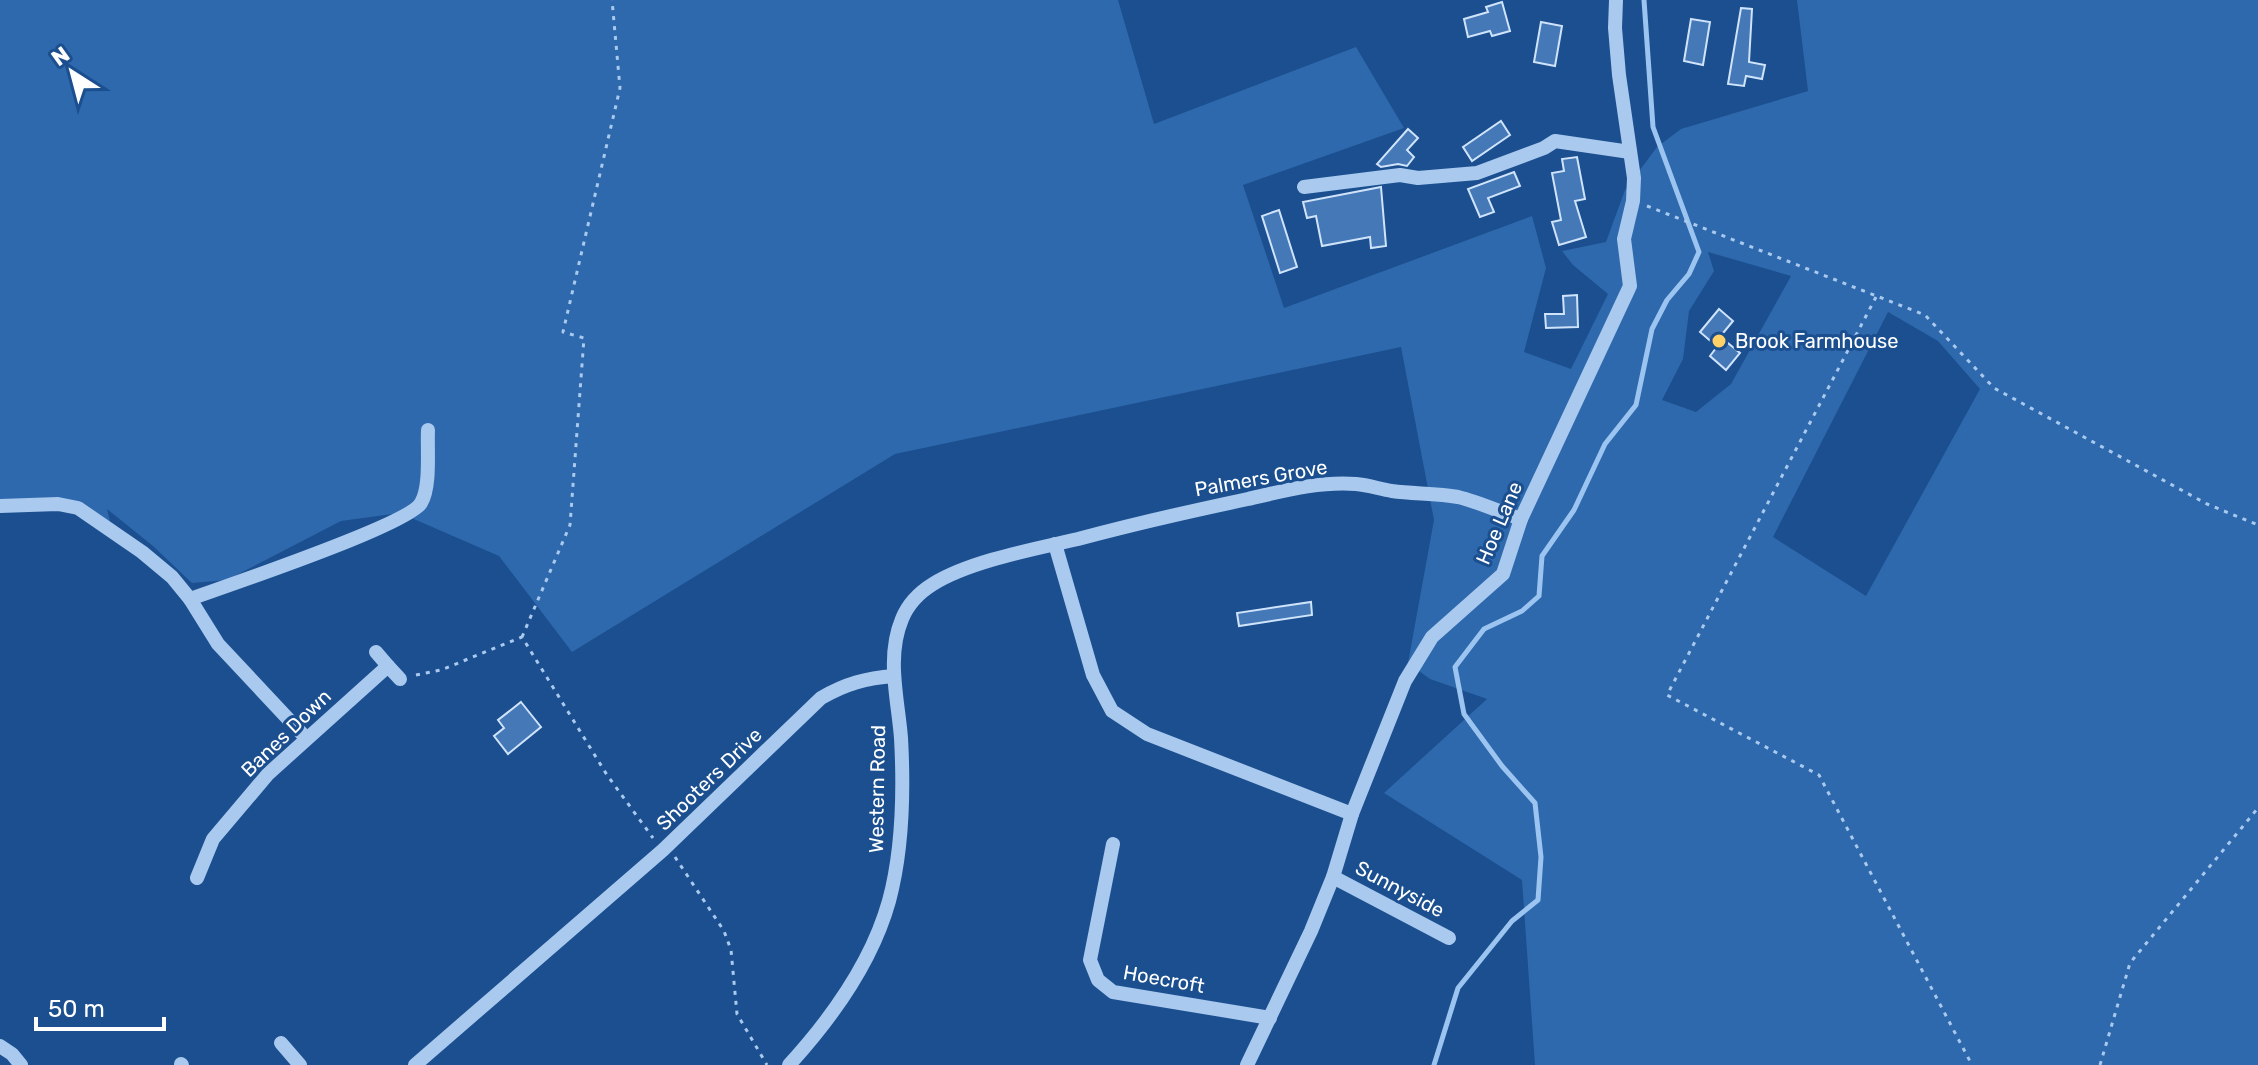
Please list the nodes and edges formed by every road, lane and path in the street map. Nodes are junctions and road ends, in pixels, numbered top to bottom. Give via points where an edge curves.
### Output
1 (612, 0) edge
2 (1616, 0) edge
3 (1630, 152) junction
4 (1304, 187) dead end
5 (1633, 201) junction
6 (1876, 297) junction
7 (428, 430) dead end
8 (0, 506) edge
9 (1521, 519) junction
10 (2258, 525) edge
11 (1055, 544) junction
12 (190, 599) junction
13 (522, 637) junction
14 (376, 652) dead end
15 (388, 666) junction
16 (894, 676) junction
17 (400, 679) joint
18 (306, 738) junction
19 (2258, 808) edge
20 (1352, 814) junction
21 (1113, 844) dead end
22 (665, 848) junction
23 (1333, 877) junction
24 (197, 878) dead end
25 (1449, 938) dead end
26 (1270, 1018) junction
27 (281, 1043) dead end
28 (0, 1046) edge
29 (21, 1065) edge
30 (300, 1065) edge
31 (415, 1065) edge
32 (767, 1065) edge
33 (789, 1065) edge
34 (1247, 1065) edge
35 (1972, 1065) edge
36 (2100, 1065) edge

1 - 13 path via 620,88 563,332 584,338 570,525
2 - 3 street, Hoe Lane via 1618,66
3 - 4 street via 1555,141 1477,173 1400,175
3 - 5 street, Hoe Lane
5 - 6 path
5 - 9 street, Hoe Lane via 1624,239 1630,286
6 - 10 path via 1925,315 1994,388 2207,504
6 - 35 path via 1667,695 1819,775
7 - 12 street via 426,490 419,506 382,526
8 - 12 street via 43,503 78,508 142,552
9 - 11 street, Palmers Grove via 1459,498 1325,484
9 - 20 street, Hoe Lane via 1503,574 1432,637 1405,681
11 - 16 street, Palmers Grove via 961,571 914,599 896,635
11 - 20 street via 1093,675 1112,711 1147,734
12 - 18 street via 218,644
13 - 17 path via 441,670
13 - 22 path via 607,775 643,828
14 - 15 street
15 - 17 street
15 - 18 street, Banes Down
16 - 22 street, Shooters Drive via 844,685 821,698
16 - 33 street, Western Road via 901,806 889,902 850,985
18 - 24 street, Banes Down via 213,839
19 - 36 path via 2130,963
20 - 23 street, Hoe Lane
21 - 26 street, Hoecroft via 1090,960 1098,980 1113,992
22 - 31 street, Shooters Drive
22 - 32 path via 724,931 737,1014
23 - 25 street, Sunnyside
23 - 26 street, Hoe Lane
26 - 34 street, Hoe Lane
27 - 30 street
28 - 29 street

